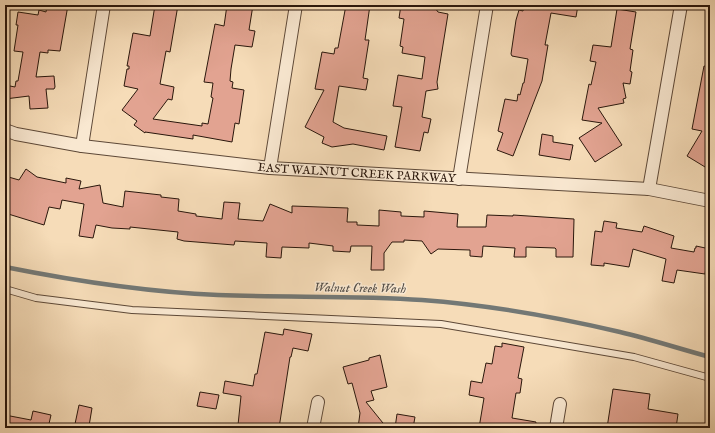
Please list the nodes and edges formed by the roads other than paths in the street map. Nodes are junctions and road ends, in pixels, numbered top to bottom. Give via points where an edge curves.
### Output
1 (104, 5) edge
2 (296, 5) edge
3 (487, 5) edge
4 (681, 5) edge
5 (5, 130) edge
6 (82, 146) junction
7 (270, 168) junction
8 (459, 179) junction
9 (649, 190) junction
10 (710, 201) edge
11 (5, 289) edge
12 (710, 378) edge
13 (318, 402) dead end
14 (560, 404) dead end
15 (314, 428) edge
16 (556, 428) edge

1 - 6 street
2 - 7 street
3 - 8 street
4 - 9 street
5 - 6 street, EAST WALNUT CREEK PARKWAY
6 - 7 street, EAST WALNUT CREEK PARKWAY
7 - 8 street, EAST WALNUT CREEK PARKWAY
8 - 9 street, EAST WALNUT CREEK PARKWAY
9 - 10 street, EAST WALNUT CREEK PARKWAY
11 - 12 lane via 36,298 132,310 441,324 634,357
13 - 15 street
14 - 16 street

